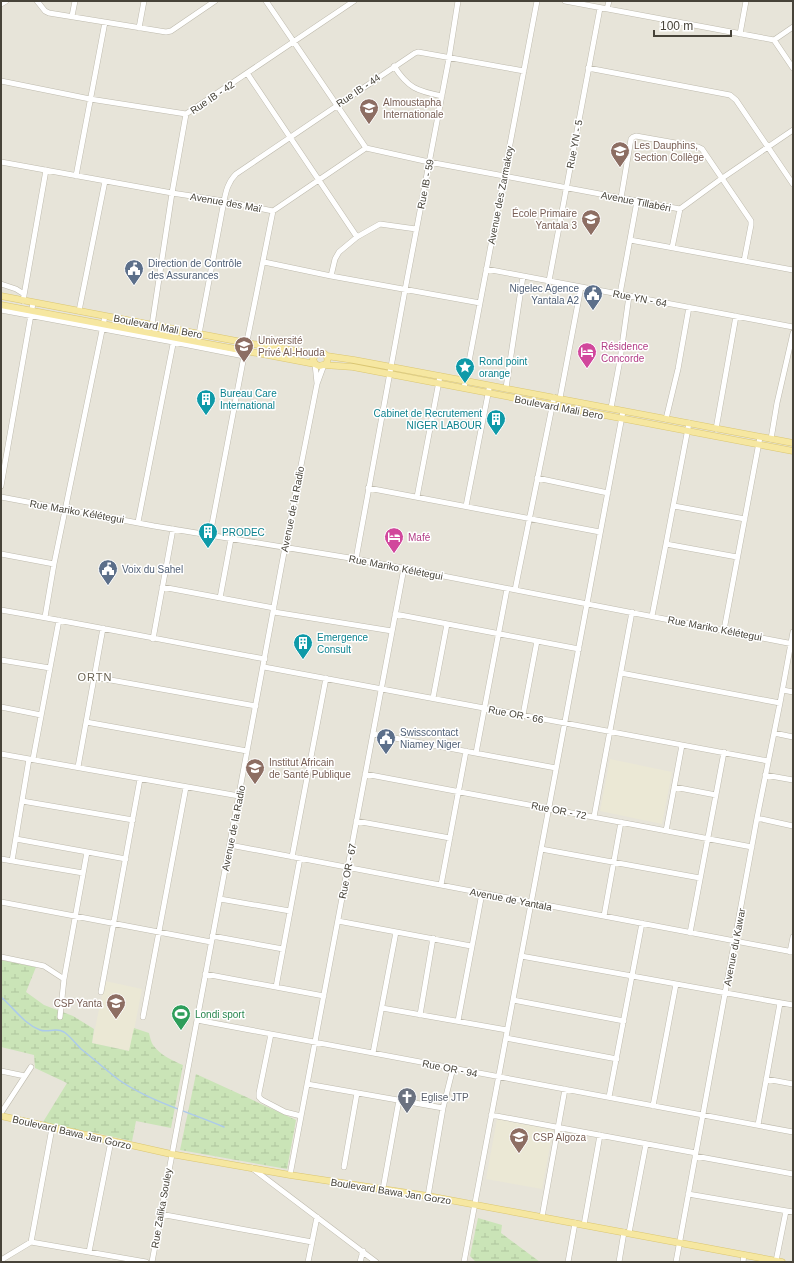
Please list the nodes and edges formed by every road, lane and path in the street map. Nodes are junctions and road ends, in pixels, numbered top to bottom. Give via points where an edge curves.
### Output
1 (6, 1) edge
2 (37, 1) edge
3 (74, 1) edge
4 (144, 1) edge
5 (215, 1) edge
6 (266, 1) edge
7 (354, 1) edge
8 (458, 1) edge
9 (537, 1) edge
10 (565, 1) edge
11 (609, 1) edge
12 (746, 1) edge
13 (345, 3) edge
14 (1, 4) edge
15 (600, 8) junction
16 (607, 9) junction
17 (72, 16) junction
18 (105, 22) junction
19 (793, 27) edge
20 (139, 28) junction
21 (740, 34) junction
22 (774, 40) junction
23 (293, 42) junction
24 (449, 58) junction
25 (394, 66) junction
26 (588, 68) junction
27 (793, 68) edge
28 (524, 71) junction
29 (247, 73) junction
30 (1, 81) edge
31 (442, 96) junction
32 (90, 99) junction
33 (336, 105) junction
34 (186, 114) junction
35 (793, 130) edge
36 (290, 136) junction
37 (768, 147) junction
38 (366, 148) junction
39 (1, 162) edge
40 (429, 162) junction
41 (46, 170) junction
42 (76, 176) junction
43 (504, 176) junction
44 (319, 179) junction
45 (721, 179) junction
46 (105, 181) junction
47 (793, 184) edge
48 (566, 188) junction
49 (172, 193) junction
50 (621, 198) junction
51 (224, 201) junction
52 (637, 201) junction
53 (680, 209) junction
54 (273, 211) junction
55 (416, 229) junction
56 (357, 237) junction
57 (630, 240) junction
58 (672, 248) junction
59 (744, 261) junction
60 (264, 262) junction
61 (486, 269) junction
62 (793, 270) edge
63 (331, 276) junction
64 (523, 276) junction
65 (549, 281) junction
66 (1, 284) edge
67 (581, 287) junction
68 (405, 290) junction
69 (24, 294) junction
70 (620, 294) junction
71 (1, 296) edge
72 (629, 296) junction
73 (23, 301) junction
74 (33, 303) junction
75 (480, 303) junction
76 (1, 305) edge
77 (689, 307) junction
78 (1, 310) edge
79 (79, 311) junction
80 (31, 313) junction
81 (105, 316) junction
82 (736, 316) junction
83 (152, 325) junction
84 (103, 327) junction
85 (793, 327) edge
86 (176, 329) junction
87 (199, 334) junction
88 (793, 334) edge
89 (173, 340) junction
90 (247, 343) junction
91 (244, 354) junction
92 (316, 354) junction
93 (327, 356) junction
94 (315, 364) junction
95 (324, 365) junction
96 (391, 367) junction
97 (390, 375) junction
98 (440, 376) junction
99 (466, 380) junction
100 (317, 384) junction
101 (438, 384) junction
102 (490, 385) junction
103 (464, 388) junction
104 (506, 388) junction
105 (489, 393) junction
106 (557, 398) junction
107 (552, 405) junction
108 (611, 408) junction
109 (623, 411) junction
110 (622, 419) junction
111 (666, 419) junction
112 (689, 423) junction
113 (716, 429) junction
114 (688, 431) junction
115 (760, 437) junction
116 (771, 439) junction
117 (793, 443) edge
118 (759, 444) junction
119 (793, 451) edge
120 (537, 478) junction
121 (1, 486) edge
122 (368, 488) junction
123 (608, 493) junction
124 (1, 497) edge
125 (417, 497) junction
126 (466, 506) junction
127 (674, 506) junction
128 (66, 509) junction
129 (529, 518) junction
130 (745, 519) junction
131 (138, 522) junction
132 (174, 529) junction
133 (600, 532) junction
134 (210, 535) junction
135 (232, 539) junction
136 (666, 544) junction
137 (285, 547) junction
138 (1, 554) edge
139 (737, 558) junction
140 (356, 559) junction
141 (54, 564) junction
142 (404, 568) junction
143 (162, 587) junction
144 (507, 589) junction
145 (515, 590) junction
146 (220, 598) junction
147 (587, 604) junction
148 (1, 610) edge
149 (274, 610) junction
150 (632, 612) junction
151 (395, 614) junction
152 (652, 616) junction
153 (45, 618) junction
154 (59, 620) junction
155 (447, 624) junction
156 (103, 628) junction
157 (724, 630) junction
158 (392, 631) junction
159 (793, 632) edge
160 (499, 634) junction
161 (153, 638) junction
162 (537, 641) junction
163 (792, 644) edge
164 (579, 648) junction
165 (265, 659) junction
166 (1, 660) edge
167 (264, 666) junction
168 (50, 668) junction
169 (621, 673) junction
170 (94, 677) junction
171 (326, 678) junction
172 (381, 688) junction
173 (783, 690) junction
174 (793, 692) edge
175 (433, 698) junction
176 (780, 703) junction
177 (256, 706) junction
178 (1, 707) edge
179 (485, 708) junction
180 (41, 715) junction
181 (523, 715) junction
182 (86, 722) junction
183 (565, 723) junction
184 (610, 731) junction
185 (774, 733) junction
186 (373, 734) junction
187 (793, 737) edge
188 (682, 745) junction
189 (247, 751) junction
190 (466, 751) junction
191 (724, 752) junction
192 (476, 753) junction
193 (1, 754) edge
194 (31, 759) junction
195 (768, 761) junction
196 (78, 767) junction
197 (556, 768) junction
198 (365, 774) junction
199 (765, 775) junction
200 (140, 779) junction
201 (793, 780) edge
202 (186, 787) junction
203 (674, 787) junction
204 (458, 792) junction
205 (716, 795) junction
206 (239, 796) junction
207 (22, 801) junction
208 (549, 809) junction
209 (594, 817) junction
210 (757, 818) junction
211 (133, 820) junction
212 (356, 821) junction
213 (622, 822) junction
214 (793, 826) edge
215 (666, 831) junction
216 (450, 838) junction
217 (708, 838) junction
218 (16, 839) junction
219 (230, 844) junction
220 (752, 847) junction
221 (541, 849) junction
222 (87, 852) junction
223 (292, 857) junction
224 (300, 858) junction
225 (1, 859) edge
226 (126, 859) junction
227 (12, 861) junction
228 (614, 862) junction
229 (348, 867) junction
230 (83, 873) junction
231 (700, 878) junction
232 (441, 885) junction
233 (482, 893) junction
234 (220, 899) junction
235 (1, 902) edge
236 (531, 902) junction
237 (290, 911) junction
238 (76, 916) junction
239 (604, 916) junction
240 (338, 921) junction
241 (114, 923) junction
242 (642, 924) junction
243 (159, 932) junction
244 (396, 932) junction
245 (690, 933) junction
246 (793, 937) edge
247 (433, 938) junction
248 (212, 939) junction
249 (735, 941) junction
250 (471, 946) junction
251 (283, 949) junction
252 (792, 952) edge
253 (521, 956) junction
254 (1, 957) edge
255 (205, 974) junction
256 (632, 976) junction
257 (64, 979) junction
258 (676, 984) junction
259 (276, 987) junction
260 (101, 992) dead end
261 (725, 993) junction
262 (324, 996) junction
263 (513, 1000) junction
264 (780, 1003) junction
265 (793, 1005) edge
266 (382, 1008) junction
267 (420, 1015) junction
268 (60, 1017) dead end
269 (143, 1017) dead end
270 (197, 1020) junction
271 (458, 1021) junction
272 (624, 1021) junction
273 (507, 1030) junction
274 (271, 1034) junction
275 (506, 1038) junction
276 (315, 1042) junction
277 (373, 1053) junction
278 (617, 1059) junction
279 (31, 1067) dead end
280 (453, 1068) junction
281 (1, 1072) edge
282 (25, 1076) junction
283 (498, 1077) junction
284 (766, 1079) junction
285 (307, 1084) junction
286 (793, 1084) edge
287 (565, 1089) junction
288 (357, 1093) junction
289 (609, 1097) junction
290 (399, 1100) junction
291 (653, 1106) junction
292 (443, 1108) junction
293 (1, 1115) edge
294 (491, 1115) junction
295 (703, 1115) junction
296 (301, 1116) junction
297 (758, 1125) junction
298 (558, 1127) junction
299 (52, 1128) junction
300 (793, 1132) edge
301 (600, 1135) junction
302 (111, 1141) junction
303 (646, 1144) junction
304 (171, 1154) junction
305 (695, 1154) junction
306 (344, 1167) dead end
307 (251, 1168) junction
308 (793, 1174) edge
309 (290, 1175) junction
310 (383, 1189) junction
311 (688, 1194) junction
312 (428, 1196) junction
313 (474, 1205) junction
314 (786, 1211) junction
315 (793, 1212) edge
316 (160, 1214) junction
317 (317, 1217) junction
318 (542, 1217) junction
319 (575, 1223) junction
320 (584, 1224) junction
321 (627, 1233) junction
322 (31, 1242) junction
323 (312, 1242) junction
324 (679, 1242) junction
325 (363, 1251) junction
326 (89, 1252) junction
327 (744, 1255) junction
328 (1, 1260) edge
329 (779, 1261) edge
330 (146, 1262) edge
331 (152, 1262) edge
332 (308, 1262) edge
333 (360, 1262) edge
334 (376, 1262) edge
335 (464, 1262) edge
336 (568, 1262) edge
337 (619, 1262) edge
338 (676, 1262) edge
339 (743, 1262) edge

1 - 14 street
2 - 17 street via 49,13
3 - 17 street
4 - 20 street
5 - 20 street via 171,31
6 - 23 street
7 - 13 street, Rue IB - 42
8 - 24 street, Rue IB - 59
9 - 28 street, Avenue des Zarmakoy
10 - 15 street
11 - 16 street
12 - 21 street
13 - 23 street, Rue IB - 42
15 - 16 street
15 - 26 street, Rue YN - 5
16 - 21 street
17 - 18 street
18 - 20 street
18 - 32 street
19 - 22 street
21 - 22 street
22 - 27 street
23 - 29 street, Rue IB - 42
23 - 33 street
24 - 25 street, Rue IB - 44 via 416,52
24 - 28 street, Rue IB - 44
24 - 31 street, Rue IB - 59
25 - 31 street via 405,82 412,87
25 - 33 street, Rue IB - 44
26 - 37 street via 730,95
26 - 48 street, Rue YN - 5
28 - 43 street, Avenue des Zarmakoy
29 - 34 street, Rue IB - 42
29 - 36 street
30 - 32 street, Rue IB - 42
31 - 40 street, Rue IB - 59
32 - 34 street, Rue IB - 42
32 - 42 street
33 - 36 street, Rue IB - 44
33 - 38 street
34 - 49 street
35 - 37 street, Avenue Tillabéri
36 - 44 street
36 - 51 street, Rue IB - 44 via 231,179
37 - 45 street, Avenue Tillabéri
37 - 47 street
38 - 40 street
38 - 44 street, Avenue des Maï
39 - 41 street, Avenue des Maï
40 - 43 street
40 - 55 street, Rue IB - 59
41 - 42 street, Avenue des Maï
41 - 69 street
42 - 46 street, Avenue des Maï
43 - 48 street, Avenue Tillabéri
43 - 61 street, Avenue des Zarmakoy
44 - 54 street, Avenue des Maï
44 - 56 street
45 - 50 street via 702,149 636,136 631,139
45 - 53 street, Avenue Tillabéri
45 - 59 street via 751,221
46 - 49 street, Avenue des Maï
46 - 79 street
48 - 50 street, Avenue Tillabéri
48 - 65 street, Rue YN - 5
49 - 51 street, Avenue des Maï
49 - 83 street
50 - 52 street, Avenue Tillabéri
51 - 54 street, Avenue des Maï
51 - 87 street, Rue IB - 44
52 - 53 street, Avenue Tillabéri
52 - 57 street
53 - 58 street
54 - 60 street
55 - 56 street via 380,224
55 - 68 street, Rue IB - 59
56 - 63 street via 336,255
57 - 58 street
57 - 70 street
58 - 59 street
59 - 62 street
60 - 63 street
60 - 90 street
61 - 64 street, Rue YN - 64
61 - 75 street, Avenue des Zarmakoy
63 - 68 street
64 - 65 street, Rue YN - 64
64 - 104 street
65 - 67 street, Rue YN - 64
66 - 69 street
67 - 70 street, Rue YN - 64
67 - 106 street
68 - 75 street
68 - 96 street, Rue IB - 59
69 - 73 street
70 - 72 street, Rue YN - 64
71 - 73 main road, Boulevard Mali Bero
72 - 77 street, Rue YN - 64
72 - 108 street
73 - 74 main road, Boulevard Mali Bero
74 - 79 main road, Boulevard Mali Bero
74 - 80 street
75 - 99 street, Avenue des Zarmakoy
76 - 80 main road, Boulevard Mali Bero
77 - 82 street, Rue YN - 64
77 - 111 street
78 - 80 street, Boulevard Mali Bero
79 - 81 main road, Boulevard Mali Bero
80 - 84 main road, Boulevard Mali Bero
80 - 121 street
81 - 83 main road, Boulevard Mali Bero
81 - 84 street
82 - 85 street, Rue YN - 64
82 - 113 street
83 - 86 main road, Boulevard Mali Bero
84 - 89 main road, Boulevard Mali Bero
84 - 128 street
86 - 87 main road, Boulevard Mali Bero
86 - 89 street
87 - 90 main road, Boulevard Mali Bero
88 - 116 street
89 - 91 main road, Boulevard Mali Bero
89 - 131 street
90 - 91 street
90 - 92 main road, Boulevard Mali Bero
91 - 94 main road, Boulevard Mali Bero
91 - 134 street
92 - 93 main road via 323,353
92 - 94 main road
93 - 95 main road
93 - 96 main road, Boulevard Mali Bero
94 - 95 main road
94 - 100 street, Avenue de la Radio
95 - 97 main road, Boulevard Mali Bero
95 - 100 street, Avenue de la Radio
96 - 97 street, Rue IB - 59
96 - 98 main road, Boulevard Mali Bero
97 - 101 main road, Boulevard Mali Bero
97 - 122 street, Rue IB - 59
98 - 99 main road, Boulevard Mali Bero
98 - 101 street
99 - 102 main road, Boulevard Mali Bero
99 - 103 street, Avenue des Zarmakoy
100 - 137 street, Avenue de la Radio
101 - 103 main road, Boulevard Mali Bero
101 - 125 street
102 - 104 main road, Boulevard Mali Bero
102 - 105 street
103 - 105 main road, Boulevard Mali Bero
104 - 106 main road, Boulevard Mali Bero
105 - 107 main road, Boulevard Mali Bero
105 - 126 street
106 - 107 street
106 - 108 main road, Boulevard Mali Bero
107 - 110 main road, Boulevard Mali Bero
107 - 120 street
108 - 109 main road, Boulevard Mali Bero
109 - 110 street
109 - 111 main road, Boulevard Mali Bero
110 - 114 main road, Boulevard Mali Bero
110 - 123 street
111 - 112 main road, Boulevard Mali Bero
112 - 113 main road, Boulevard Mali Bero
112 - 114 street
113 - 115 main road, Boulevard Mali Bero
114 - 118 main road, Boulevard Mali Bero
114 - 127 street
115 - 116 main road, Boulevard Mali Bero
115 - 118 street
116 - 117 main road, Boulevard Mali Bero
118 - 119 main road, Boulevard Mali Bero
118 - 130 street
120 - 123 street
120 - 129 street
122 - 125 street
122 - 140 street, Rue IB - 59
123 - 133 street
124 - 128 street, Rue Mariko Kélétegui
125 - 126 street
126 - 129 street
127 - 130 street
127 - 136 street
128 - 131 street, Rue Mariko Kélétegui
128 - 141 street
129 - 133 street
129 - 145 street
130 - 139 street
131 - 132 street, Rue Mariko Kélétegui
132 - 134 street, Rue Mariko Kélétegui
132 - 143 street
133 - 147 street
134 - 135 street, Rue Mariko Kélétegui
135 - 137 street, Rue Mariko Kélétegui
135 - 146 street
136 - 139 street
136 - 152 street
137 - 140 street, Rue Mariko Kélétegui
137 - 149 street, Avenue de la Radio
138 - 141 street
139 - 157 street
140 - 142 street, Rue Mariko Kélétegui
141 - 153 street
142 - 144 street, Rue Mariko Kélétegui
142 - 151 street, Rue OR - 67
143 - 146 street
143 - 161 street
144 - 145 street, Rue Mariko Kélétegui
144 - 160 street
145 - 147 street, Rue Mariko Kélétegui
146 - 149 street
147 - 150 street, Rue Mariko Kélétegui
147 - 164 street
148 - 153 street
149 - 158 street
149 - 165 street, Avenue de la Radio
150 - 152 street, Rue Mariko Kélétegui
150 - 169 street
151 - 155 street
151 - 158 street, Rue OR - 67
152 - 157 street, Rue Mariko Kélétegui
153 - 154 street
154 - 156 street
154 - 168 street
155 - 160 street
155 - 175 street
156 - 161 street
156 - 170 street
157 - 163 street, Rue Mariko Kélétegui
158 - 172 street, Rue OR - 67
159 - 163 street, Avenue du Kawar
160 - 162 street
160 - 179 street
161 - 165 street
162 - 164 street
162 - 181 street
163 - 173 street, Avenue du Kawar
164 - 183 street
165 - 167 street, Avenue de la Radio
166 - 168 street
167 - 171 street, Rue OR - 66
167 - 177 street, Avenue de la Radio
168 - 180 street
169 - 176 street
169 - 184 street
170 - 177 street
170 - 182 street
171 - 172 street, Rue OR - 66
171 - 223 street
172 - 175 street, Rue OR - 66
172 - 186 street, Rue OR - 67
173 - 174 street
173 - 176 street, Avenue du Kawar
175 - 179 street, Rue OR - 66
176 - 185 street, Avenue du Kawar
177 - 189 street, Avenue de la Radio
178 - 180 street
179 - 181 street, Rue OR - 66
179 - 192 street
180 - 194 street
181 - 183 street, Rue OR - 66
182 - 189 street
182 - 196 street
183 - 184 street, Rue OR - 66
183 - 197 street
184 - 188 street, Rue OR - 66
184 - 209 street
185 - 187 street
185 - 195 street, Avenue du Kawar
186 - 190 street
186 - 198 street, Rue OR - 67
188 - 191 street, Rue OR - 66
188 - 203 street
189 - 206 street, Avenue de la Radio
190 - 192 street
190 - 204 street
191 - 195 street, Rue OR - 66
191 - 205 street
192 - 197 street
193 - 194 street
194 - 196 street
194 - 207 street
195 - 199 street, Avenue du Kawar
196 - 200 street
197 - 208 street
198 - 204 street, Rue OR - 72
198 - 212 street, Rue OR - 67
199 - 201 street
199 - 210 street, Avenue du Kawar
200 - 202 street
200 - 211 street
202 - 206 street
202 - 243 street
203 - 205 street
203 - 215 street
204 - 208 street, Rue OR - 72
204 - 216 street
205 - 217 street
206 - 219 street, Avenue de la Radio
207 - 211 street
207 - 218 street
208 - 209 street, Rue OR - 72
208 - 221 street
209 - 213 street, Rue OR - 72
210 - 214 street
210 - 220 street, Avenue du Kawar
211 - 226 street
212 - 216 street
212 - 229 street, Rue OR - 67
213 - 215 street, Rue OR - 72
213 - 228 street
215 - 217 street, Rue OR - 72
216 - 232 street
217 - 220 street, Rue OR - 72
217 - 231 street
218 - 222 street
218 - 227 street
219 - 223 street, Avenue de Yantala
219 - 234 street, Avenue de la Radio
220 - 249 street, Avenue du Kawar
221 - 228 street
221 - 236 street
222 - 226 street
222 - 230 street
223 - 224 street, Avenue de Yantala
224 - 229 street, Avenue de Yantala
224 - 237 street
225 - 227 street
226 - 241 street
227 - 230 street
228 - 231 street
228 - 239 street
229 - 232 street, Avenue de Yantala
229 - 240 street, Rue OR - 67
230 - 238 street
231 - 245 street
232 - 233 street, Avenue de Yantala
233 - 236 street, Avenue de Yantala
233 - 250 street
234 - 237 street
234 - 248 street, Avenue de la Radio
235 - 238 street
236 - 239 street, Avenue de Yantala
236 - 253 street
237 - 251 street
238 - 241 street
238 - 257 street
239 - 242 street, Avenue de Yantala
240 - 244 street
240 - 262 street, Rue OR - 67
241 - 243 street
241 - 260 street
242 - 245 street, Avenue de Yantala
242 - 256 street
243 - 248 street
243 - 269 street
244 - 247 street
244 - 266 street
245 - 249 street, Avenue de Yantala
246 - 252 street
247 - 250 street
247 - 267 street
248 - 251 street
248 - 255 street, Avenue de la Radio
249 - 252 street, Avenue de Yantala
249 - 261 street, Avenue du Kawar
250 - 271 street
251 - 259 street
253 - 256 street
253 - 263 street
254 - 257 street via 44,966
255 - 259 street
255 - 270 street, Avenue de la Radio
256 - 258 street
256 - 272 street
257 - 268 street
258 - 261 street
258 - 291 street
259 - 262 street
261 - 264 street
261 - 295 street, Avenue du Kawar
262 - 276 street, Rue OR - 67
263 - 272 street
263 - 273 street
264 - 265 street
264 - 284 street
266 - 267 street
266 - 277 street
267 - 271 street
270 - 274 street, Rue OR - 94
270 - 304 street, Avenue de la Radio
271 - 273 street
272 - 278 street
273 - 275 street
274 - 276 street, Rue OR - 94
274 - 296 street via 259,1097 285,1112
275 - 278 street
275 - 283 street
276 - 277 street, Rue OR - 94
276 - 285 street, Rue OR - 67
277 - 280 street, Rue OR - 94
278 - 289 street
279 - 282 street
280 - 283 street, Rue OR - 94
280 - 292 street
281 - 282 street
282 - 293 street
283 - 287 street, Rue OR - 94
283 - 294 street
284 - 286 street
284 - 297 street
285 - 288 street
285 - 296 street, Rue OR - 67
287 - 289 street, Rue OR - 94
287 - 298 street
288 - 290 street
288 - 306 street
289 - 291 street, Rue OR - 94
290 - 292 street
290 - 310 street
291 - 295 street, Rue OR - 94
292 - 312 street
293 - 299 main road, Boulevard Bawa Jan Gorzo
294 - 298 street
294 - 313 street
295 - 297 street, Rue OR - 94
295 - 305 street, Avenue du Kawar
296 - 309 street, Rue OR - 67
297 - 300 street, Rue OR - 94
298 - 301 street
298 - 318 street
299 - 302 main road, Boulevard Bawa Jan Gorzo
299 - 322 street
301 - 303 street
301 - 320 street
302 - 304 main road, Boulevard Bawa Jan Gorzo
302 - 326 street
303 - 305 street
303 - 321 street
304 - 307 main road, Boulevard Bawa Jan Gorzo
304 - 316 street, Rue Zalika Souley
305 - 308 street
305 - 311 street, Avenue du Kawar
307 - 309 main road, Boulevard Bawa Jan Gorzo
307 - 317 street
309 - 310 main road, Boulevard Bawa Jan Gorzo
310 - 312 main road, Boulevard Bawa Jan Gorzo
311 - 314 street
311 - 324 street, Avenue du Kawar
312 - 313 main road, Boulevard Bawa Jan Gorzo
313 - 318 main road, Boulevard Bawa Jan Gorzo
313 - 335 street
314 - 315 street
314 - 329 street
316 - 323 street
316 - 331 street, Rue Zalika Souley
317 - 323 street
317 - 325 street
318 - 319 main road, Boulevard Bawa Jan Gorzo
319 - 320 main road, Boulevard Bawa Jan Gorzo
319 - 336 street
320 - 321 main road, Boulevard Bawa Jan Gorzo
321 - 324 main road, Boulevard Bawa Jan Gorzo
321 - 337 street
322 - 326 street
322 - 328 street
323 - 332 street
324 - 327 main road, Boulevard Bawa Jan Gorzo
324 - 338 street, Avenue du Kawar
325 - 333 street
325 - 334 street
326 - 330 street
327 - 329 main road, Boulevard Bawa Jan Gorzo
327 - 339 street

